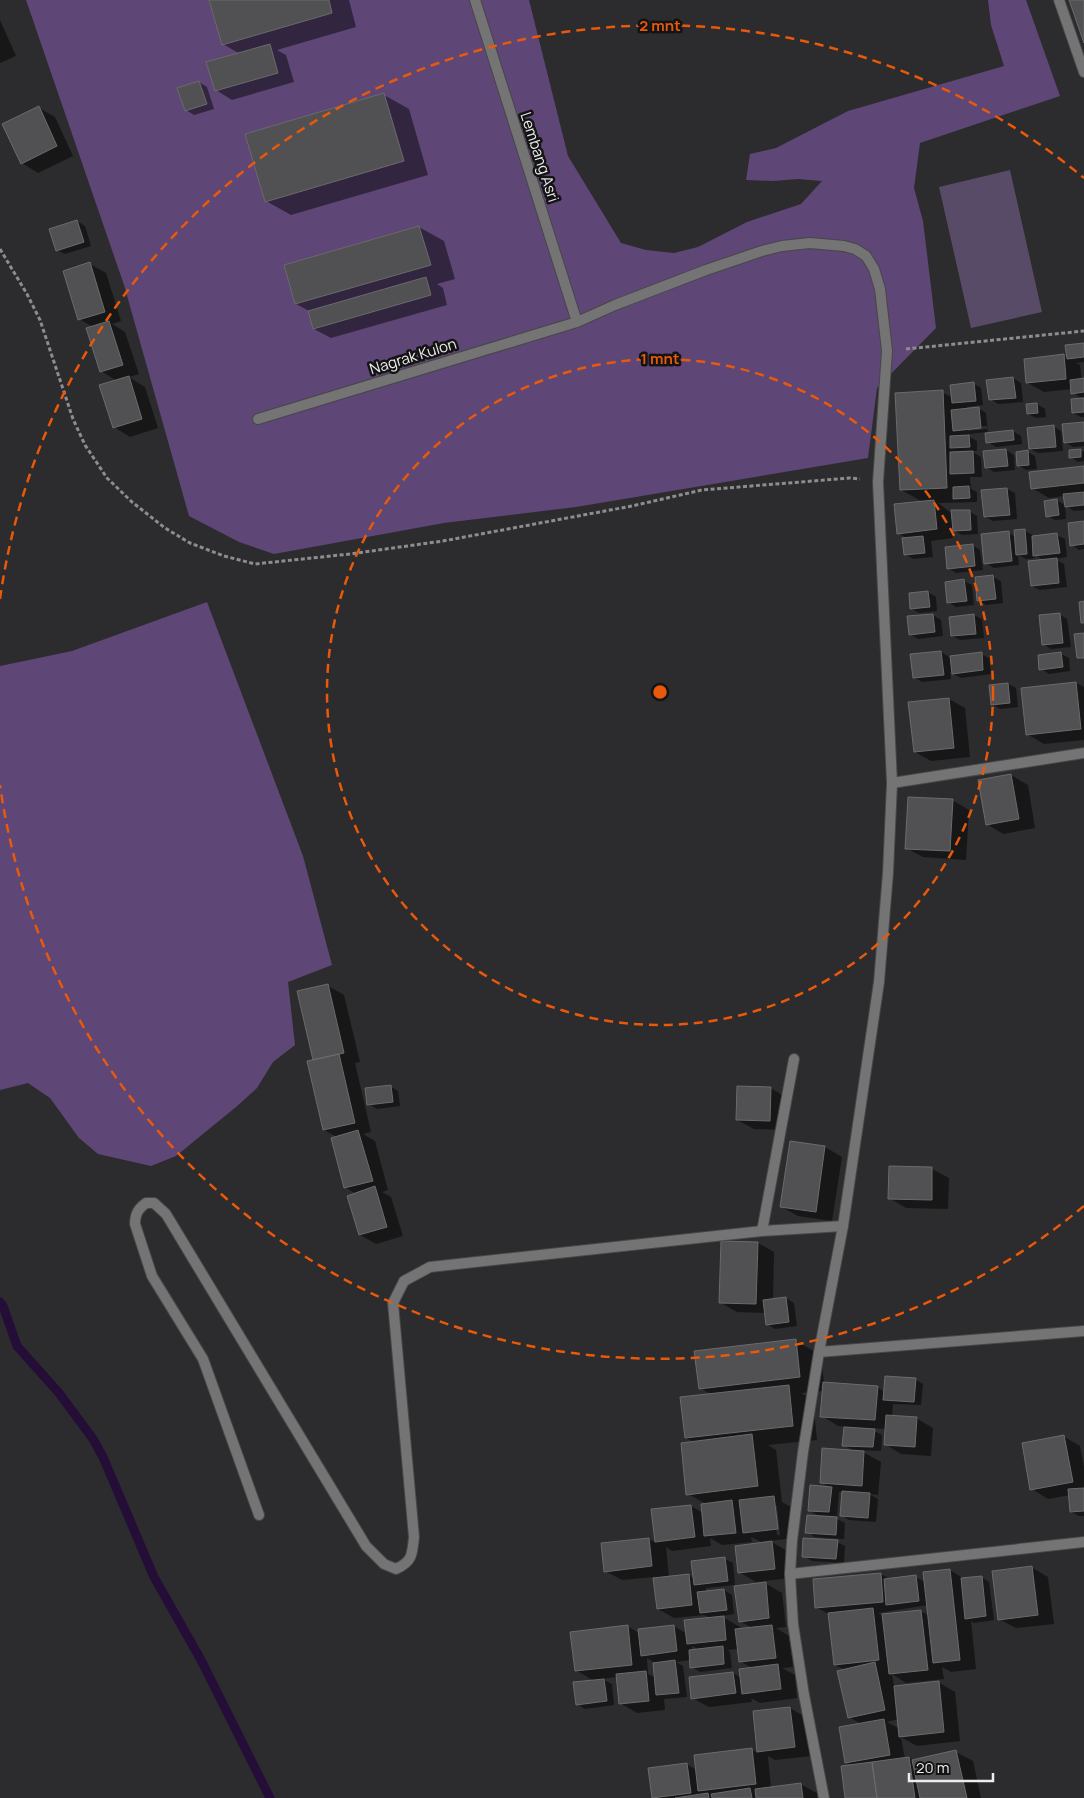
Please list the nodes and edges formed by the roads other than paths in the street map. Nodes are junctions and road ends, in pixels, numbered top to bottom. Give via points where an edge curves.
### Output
1 (475, 0) edge
2 (1059, 0) edge
3 (1084, 72) edge
4 (577, 322) junction
5 (258, 419) dead end
6 (1084, 753) edge
7 (892, 783) junction
8 (794, 1060) dead end
9 (843, 1226) junction
10 (762, 1231) junction
11 (1084, 1331) edge
12 (818, 1352) junction
13 (259, 1515) dead end
14 (1084, 1542) edge
15 (790, 1574) junction
16 (824, 1798) edge

1 - 4 street, Lembang Asri
2 - 3 street
4 - 5 street, Nagrak Kulon
4 - 7 street, Nagrak Kulon via 706,270 782,246 810,243 844,246 866,256 880,289 886,351 878,482
6 - 7 street
7 - 9 street, Nagrak Kulon via 879,982
8 - 10 street
9 - 10 street
9 - 12 street, Nagrak Kulon
10 - 13 street via 430,1267 404,1281 393,1303 414,1536 407,1564 396,1569 384,1564 366,1546 166,1214 154,1203 146,1203 135,1215 135,1224 152,1276 203,1359
11 - 12 street
12 - 15 street, Nagrak Kulon
14 - 15 street
15 - 16 street, Nagrak Kulon via 804,1695

